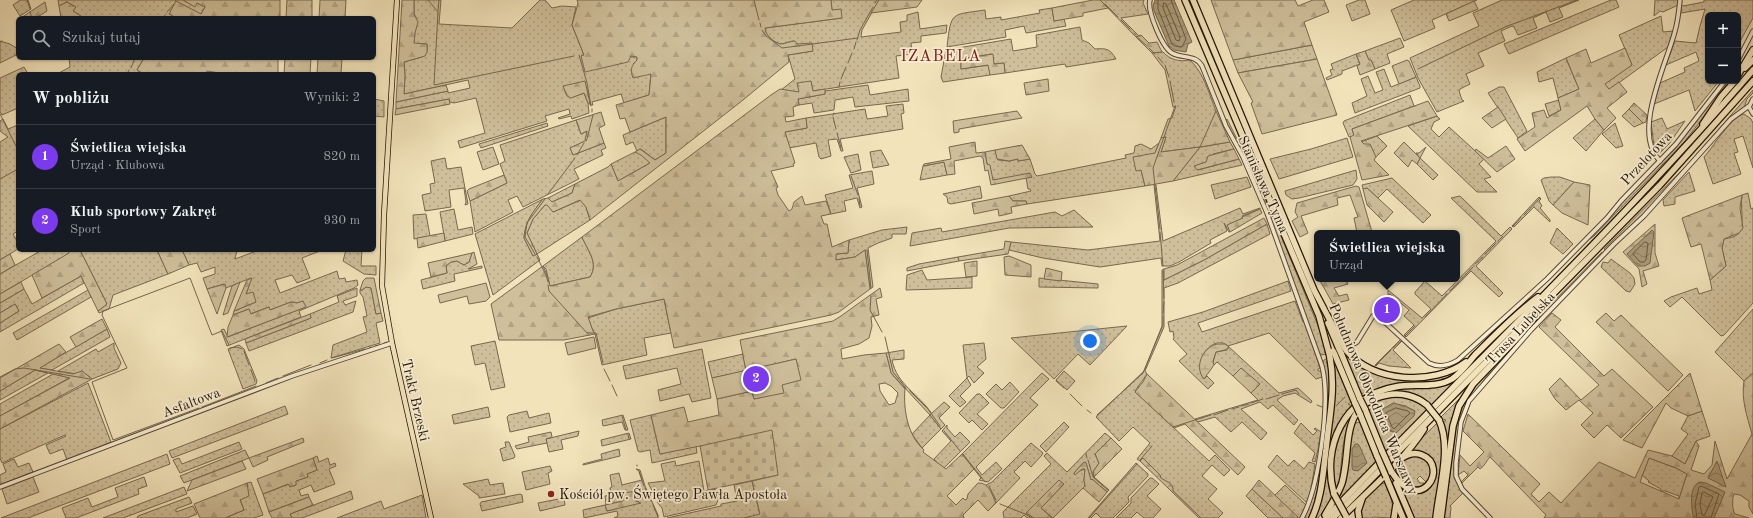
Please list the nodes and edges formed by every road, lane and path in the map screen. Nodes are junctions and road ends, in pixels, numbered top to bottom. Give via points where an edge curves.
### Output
1 (397, 0) edge
2 (1150, 0) edge
3 (1185, 0) edge
4 (1193, 0) edge
5 (1680, 0) edge
6 (1753, 31) edge
7 (1753, 50) edge
8 (1741, 54) edge
9 (1753, 60) edge
10 (1753, 70) edge
11 (1741, 71) edge
12 (1741, 73) edge
13 (1753, 81) edge
14 (1723, 84) edge
15 (1732, 84) edge
16 (1753, 87) edge
17 (1753, 99) edge
18 (1736, 101) junction
19 (1749, 106) junction
20 (1738, 113) junction
21 (1752, 113) edge
22 (1698, 134) junction
23 (1660, 161) junction
24 (1579, 247) joint
25 (1548, 290) junction
26 (1551, 297) junction
27 (392, 343) junction
28 (1337, 352) junction
29 (1473, 358) junction
30 (1320, 360) junction
31 (1393, 462) junction
32 (1391, 471) junction
33 (0, 487) edge
34 (1365, 494) junction
35 (1394, 496) junction
36 (1345, 517) edge
37 (431, 518) edge
38 (1302, 518) edge
39 (1312, 518) edge
40 (1325, 518) edge
41 (1333, 518) edge
42 (1359, 518) edge
43 (1394, 518) edge
44 (1403, 518) edge
45 (1411, 518) edge
46 (1436, 518) edge
47 (1442, 518) edge
48 (1490, 518) edge

1 - 27 main road, Trakt Brzeski via 384,209 382,286
2 - 30 street, Stanisława Tyma via 1150,12 1167,49 1175,55 1195,58 1202,66 1222,118 1243,157 1267,213
3 - 28 highway, Południowa Obwodnica Warszawy via 1318,316
4 - 28 highway, Południowa Obwodnica Warszawy via 1314,290
5 - 23 street via 1675,31 1649,114 1652,149
6 - 8 street
7 - 11 highway
9 - 12 highway
10 - 22 highway
13 - 18 highway
14 - 23 street, Przelotowa
15 - 22 highway
16 - 18 highway
17 - 19 street
18 - 26 highway via 1660,185
19 - 20 street
19 - 21 street
20 - 21 street
20 - 48 street, Trasa Lubelska via 1644,216 1595,262 1531,330 1471,398 1461,427 1456,476 1462,489
22 - 25 highway
23 - 24 street, Przelotowa
24 - 30 street, Trasa Lubelska via 1458,360 1444,366 1432,364 1375,315 1354,344
25 - 29 highway via 1528,304
25 - 40 highway
26 - 31 highway via 1430,418 1412,445
26 - 47 highway via 1462,398 1453,426
27 - 33 street, Asfaltowa via 292,376
27 - 37 main road, Trakt Brzeski
28 - 29 highway via 1373,371 1412,377 1444,374
28 - 32 highway, Południowa Obwodnica Warszawy, bridge
28 - 35 highway, Południowa Obwodnica Warszawy, bridge via 1355,403
28 - 39 highway via 1320,491
29 - 36 highway, bridge via 1446,382 1393,387 1371,396 1353,409 1341,426 1332,448 1330,475 1334,494
30 - 38 street, Stanisława Tyma via 1325,378 1322,438 1313,488
31 - 32 highway via 1410,454 1422,455 1433,467 1432,480 1425,488 1412,491 1401,485
31 - 34 highway
31 - 41 highway
32 - 45 highway, Południowa Obwodnica Warszawy
34 - 36 highway
34 - 42 highway via 1358,507
35 - 43 highway
35 - 44 highway, Południowa Obwodnica Warszawy
40 - 46 highway, bridge via 1342,484 1348,432 1358,412 1372,400 1390,394 1411,396 1427,405 1443,428 1445,442

